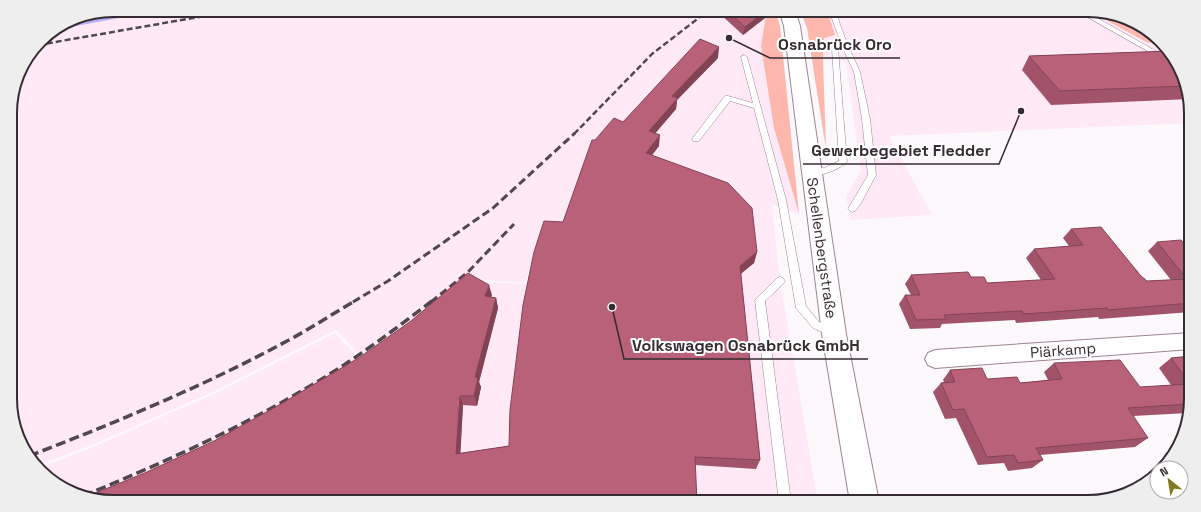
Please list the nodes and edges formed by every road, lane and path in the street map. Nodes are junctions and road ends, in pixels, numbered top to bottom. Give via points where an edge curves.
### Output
1 (789, 17) edge
2 (834, 17) edge
3 (1091, 17) edge
4 (842, 38) junction
5 (744, 57) dead end
6 (1166, 57) edge
7 (758, 107) junction
8 (696, 139) dead end
9 (812, 172) junction
10 (852, 209) dead end
11 (780, 281) dead end
12 (834, 334) junction
13 (1184, 341) edge
14 (935, 359) dead end
15 (783, 495) edge
16 (864, 495) edge

1 - 9 street, Schellenbergstraße
2 - 4 lane
3 - 6 lane via 1162,58
4 - 9 lane via 834,48 843,162 826,171
4 - 10 lane via 857,72 872,174
5 - 7 lane
7 - 8 lane via 728,98
7 - 12 lane via 782,200 801,308 816,325
9 - 12 street, Schellenbergstraße
11 - 15 lane via 760,300
12 - 16 street, Schellenbergstraße
13 - 14 street, Piärkamp

